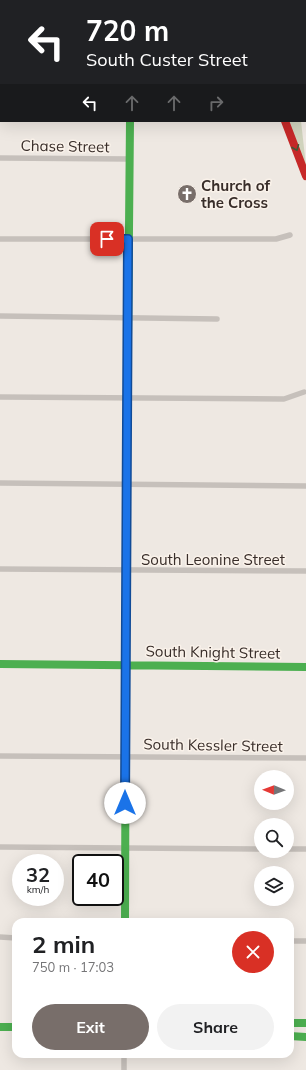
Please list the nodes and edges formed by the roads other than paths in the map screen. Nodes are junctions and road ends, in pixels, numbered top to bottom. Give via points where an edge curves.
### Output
1 (130, 122) edge
2 (285, 122) edge
3 (0, 158) edge
4 (129, 159) junction
5 (306, 176) edge
6 (290, 235) dead end
7 (0, 239) edge
8 (128, 239) junction
9 (0, 316) edge
10 (128, 318) junction
11 (217, 319) dead end
12 (304, 392) dead end
13 (0, 397) edge
14 (127, 397) junction
15 (0, 483) edge
16 (127, 484) junction
17 (306, 486) edge
18 (0, 569) edge
19 (126, 571) junction
20 (306, 571) edge
21 (0, 664) edge
22 (125, 665) junction
23 (306, 667) edge
24 (0, 756) edge
25 (125, 756) junction
26 (306, 758) edge
27 (0, 847) edge
28 (125, 848) junction
29 (254, 849) edge
30 (294, 849) edge
31 (306, 849) edge
32 (125, 918) edge
33 (0, 937) edge
34 (12, 938) edge
35 (294, 941) edge
36 (306, 941) edge
37 (294, 1023) edge
38 (306, 1023) edge
39 (0, 1027) edge
40 (12, 1027) edge
41 (294, 1036) edge
42 (306, 1036) edge
43 (124, 1058) edge
44 (124, 1070) edge

1 - 4 main road
2 -> 5 main road
3 - 4 street, Chase Street
4 - 8 main road
6 - 8 street via 276,239
7 - 8 street
8 - 10 main road
9 - 10 street
10 - 11 street
10 - 14 main road
12 - 14 street via 284,399
13 - 14 street
14 - 16 main road
15 - 16 street
16 - 17 street
16 - 19 main road
18 - 19 street, South Leonine Street
19 - 20 street, South Leonine Street
19 - 22 main road
21 - 22 main road, South Knight Street
22 - 23 main road, South Knight Street
22 - 25 main road
24 - 25 street, South Kessler Street
25 - 26 street, South Kessler Street
25 - 28 main road
27 - 28 street
28 - 29 street
28 - 32 main road
30 - 31 street
33 - 34 street
35 - 36 street
37 - 38 main road
39 - 40 main road
41 - 42 main road
43 - 44 street

